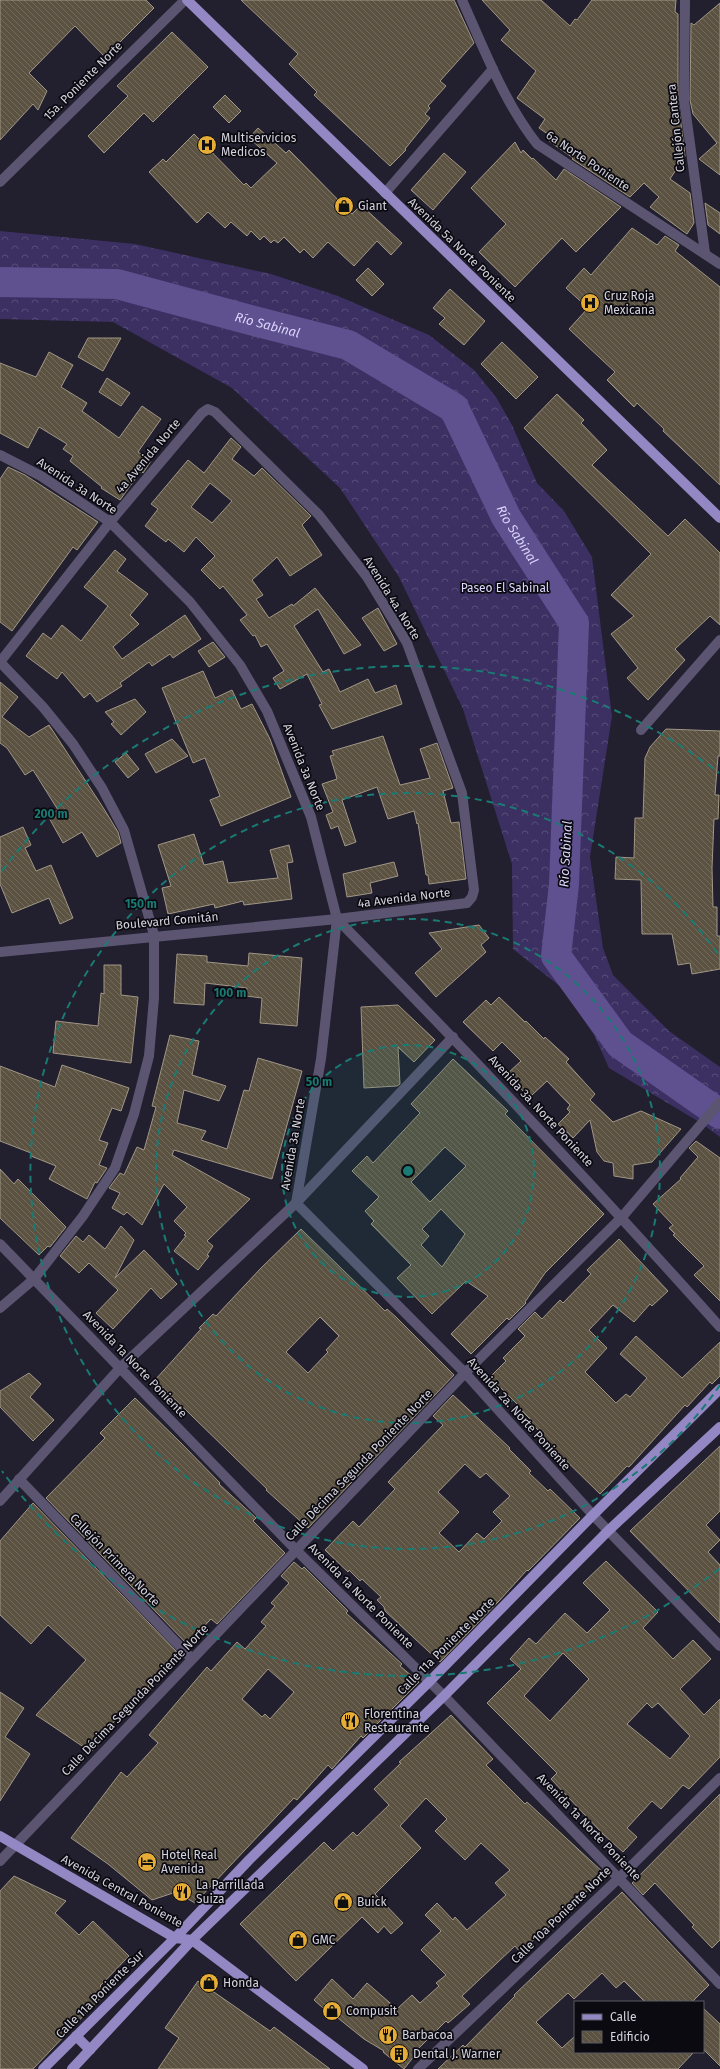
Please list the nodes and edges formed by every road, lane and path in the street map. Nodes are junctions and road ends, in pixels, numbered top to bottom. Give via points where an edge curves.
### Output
1 (186, 0) edge
2 (462, 0) edge
3 (685, 0) edge
4 (494, 69) junction
5 (0, 182) edge
6 (385, 193) junction
7 (705, 253) junction
8 (720, 264) edge
9 (208, 409) joint
10 (0, 455) edge
11 (720, 518) edge
12 (110, 522) junction
13 (720, 640) edge
14 (0, 662) edge
15 (641, 730) dead end
16 (472, 897) joint
17 (337, 919) junction
18 (154, 935) junction
19 (0, 952) edge
20 (453, 1037) junction
21 (720, 1102) edge
22 (296, 1203) junction
23 (622, 1217) junction
24 (0, 1244) edge
25 (34, 1279) junction
26 (0, 1308) edge
27 (720, 1327) edge
28 (120, 1368) junction
29 (465, 1373) junction
30 (720, 1389) edge
31 (720, 1427) edge
32 (19, 1479) junction
33 (0, 1500) edge
34 (593, 1515) junction
35 (609, 1530) junction
36 (296, 1550) junction
37 (720, 1646) edge
38 (192, 1659) junction
39 (429, 1682) junction
40 (444, 1696) junction
41 (720, 1778) edge
42 (0, 1836) edge
43 (15, 1845) junction
44 (249, 1860) junction
45 (0, 1861) edge
46 (262, 1872) junction
47 (620, 1877) junction
48 (175, 1938) junction
49 (192, 1940) junction
50 (720, 1984) edge
51 (76, 2036) junction
52 (90, 2050) junction
53 (43, 2069) edge
54 (72, 2069) edge
55 (363, 2069) edge
56 (418, 2069) edge

1 - 5 street, 15a. Poniente Norte
1 - 6 main road, Avenida 5a Norte Poniente
2 - 4 street, 6a Norte Poniente
3 - 7 street, Callejón Cantera via 684,100
4 - 6 street
4 - 7 street, 6a Norte Poniente via 524,127 537,144
6 - 11 main road, Avenida 5a Norte Poniente
7 - 8 street, 6a Norte Poniente
9 - 12 street, 4a Avenida Norte
9 - 16 street, Avenida 4a. Norte via 215,412 319,515 367,577 406,643 462,793 474,890
10 - 12 street, Avenida 3a Norte via 41,476
12 - 14 street, 4a Avenida Norte
12 - 17 street, Avenida 3a Norte via 190,602 240,665 267,711 310,817
13 - 15 street
14 - 18 street via 43,707 73,744 102,788 124,830
16 - 17 street, 4a Avenida Norte via 466,903
17 - 18 street, Boulevard Comitán
17 - 20 street, Avenida 3a. Norte Poniente
17 - 22 street, Avenida 3a Norte via 321,1059
18 - 19 street, Boulevard Comitán
18 - 25 street via 154,998 149,1056 134,1114 115,1168 83,1216
20 - 22 street
20 - 23 street, Avenida 3a. Norte Poniente
21 - 23 street, Calle Décima Segunda Poniente Norte
22 - 28 street
22 - 29 street, Avenida 2a. Norte Poniente
23 - 27 street, Avenida 3a. Norte Poniente
23 - 29 street, Calle Décima Segunda Poniente Norte
24 - 25 street, Avenida 1a Norte Poniente
25 - 26 street
25 - 28 street, Avenida 1a Norte Poniente
28 - 32 street
28 - 36 street, Avenida 1a Norte Poniente
29 - 34 street, Avenida 2a. Norte Poniente
29 - 36 street, Calle Décima Segunda Poniente Norte
30 - 34 main road, Calle 11a Poniente Norte
31 - 35 main road
32 - 33 street
32 - 38 street, Callejón Primera Norte
34 - 35 street, Avenida 2a. Norte Poniente
34 - 39 main road, Calle 11a Poniente Norte
35 - 37 street, Avenida 2a. Norte Poniente
35 - 40 main road
36 - 38 street, Calle Décima Segunda Poniente Norte
36 - 39 street, Avenida 1a Norte Poniente
38 - 43 street, Calle Décima Segunda Poniente Norte
39 - 40 street, Avenida 1a Norte Poniente
39 - 44 main road, Calle 11a Poniente Norte
40 - 46 main road
40 - 47 street, Avenida 1a Norte Poniente
41 - 47 street, Calle 10a Poniente Norte
42 - 43 main road, Avenida Central Poniente
43 - 45 street, Calle Décima Segunda Poniente Norte
43 - 48 main road, Avenida Central Poniente
44 - 46 main road
44 - 48 main road, Calle 11a Poniente Norte
46 - 49 main road
47 - 50 street, Avenida 1a Norte Poniente
47 - 56 street, Calle 10a Poniente Norte
48 - 49 main road, Avenida Central Poniente
48 - 51 main road, Calle 11a Poniente Sur
49 - 52 main road
49 - 55 main road, Avenida Central Poniente
51 - 52 main road
51 - 53 main road, Calle 11a Poniente Sur
52 - 54 main road

